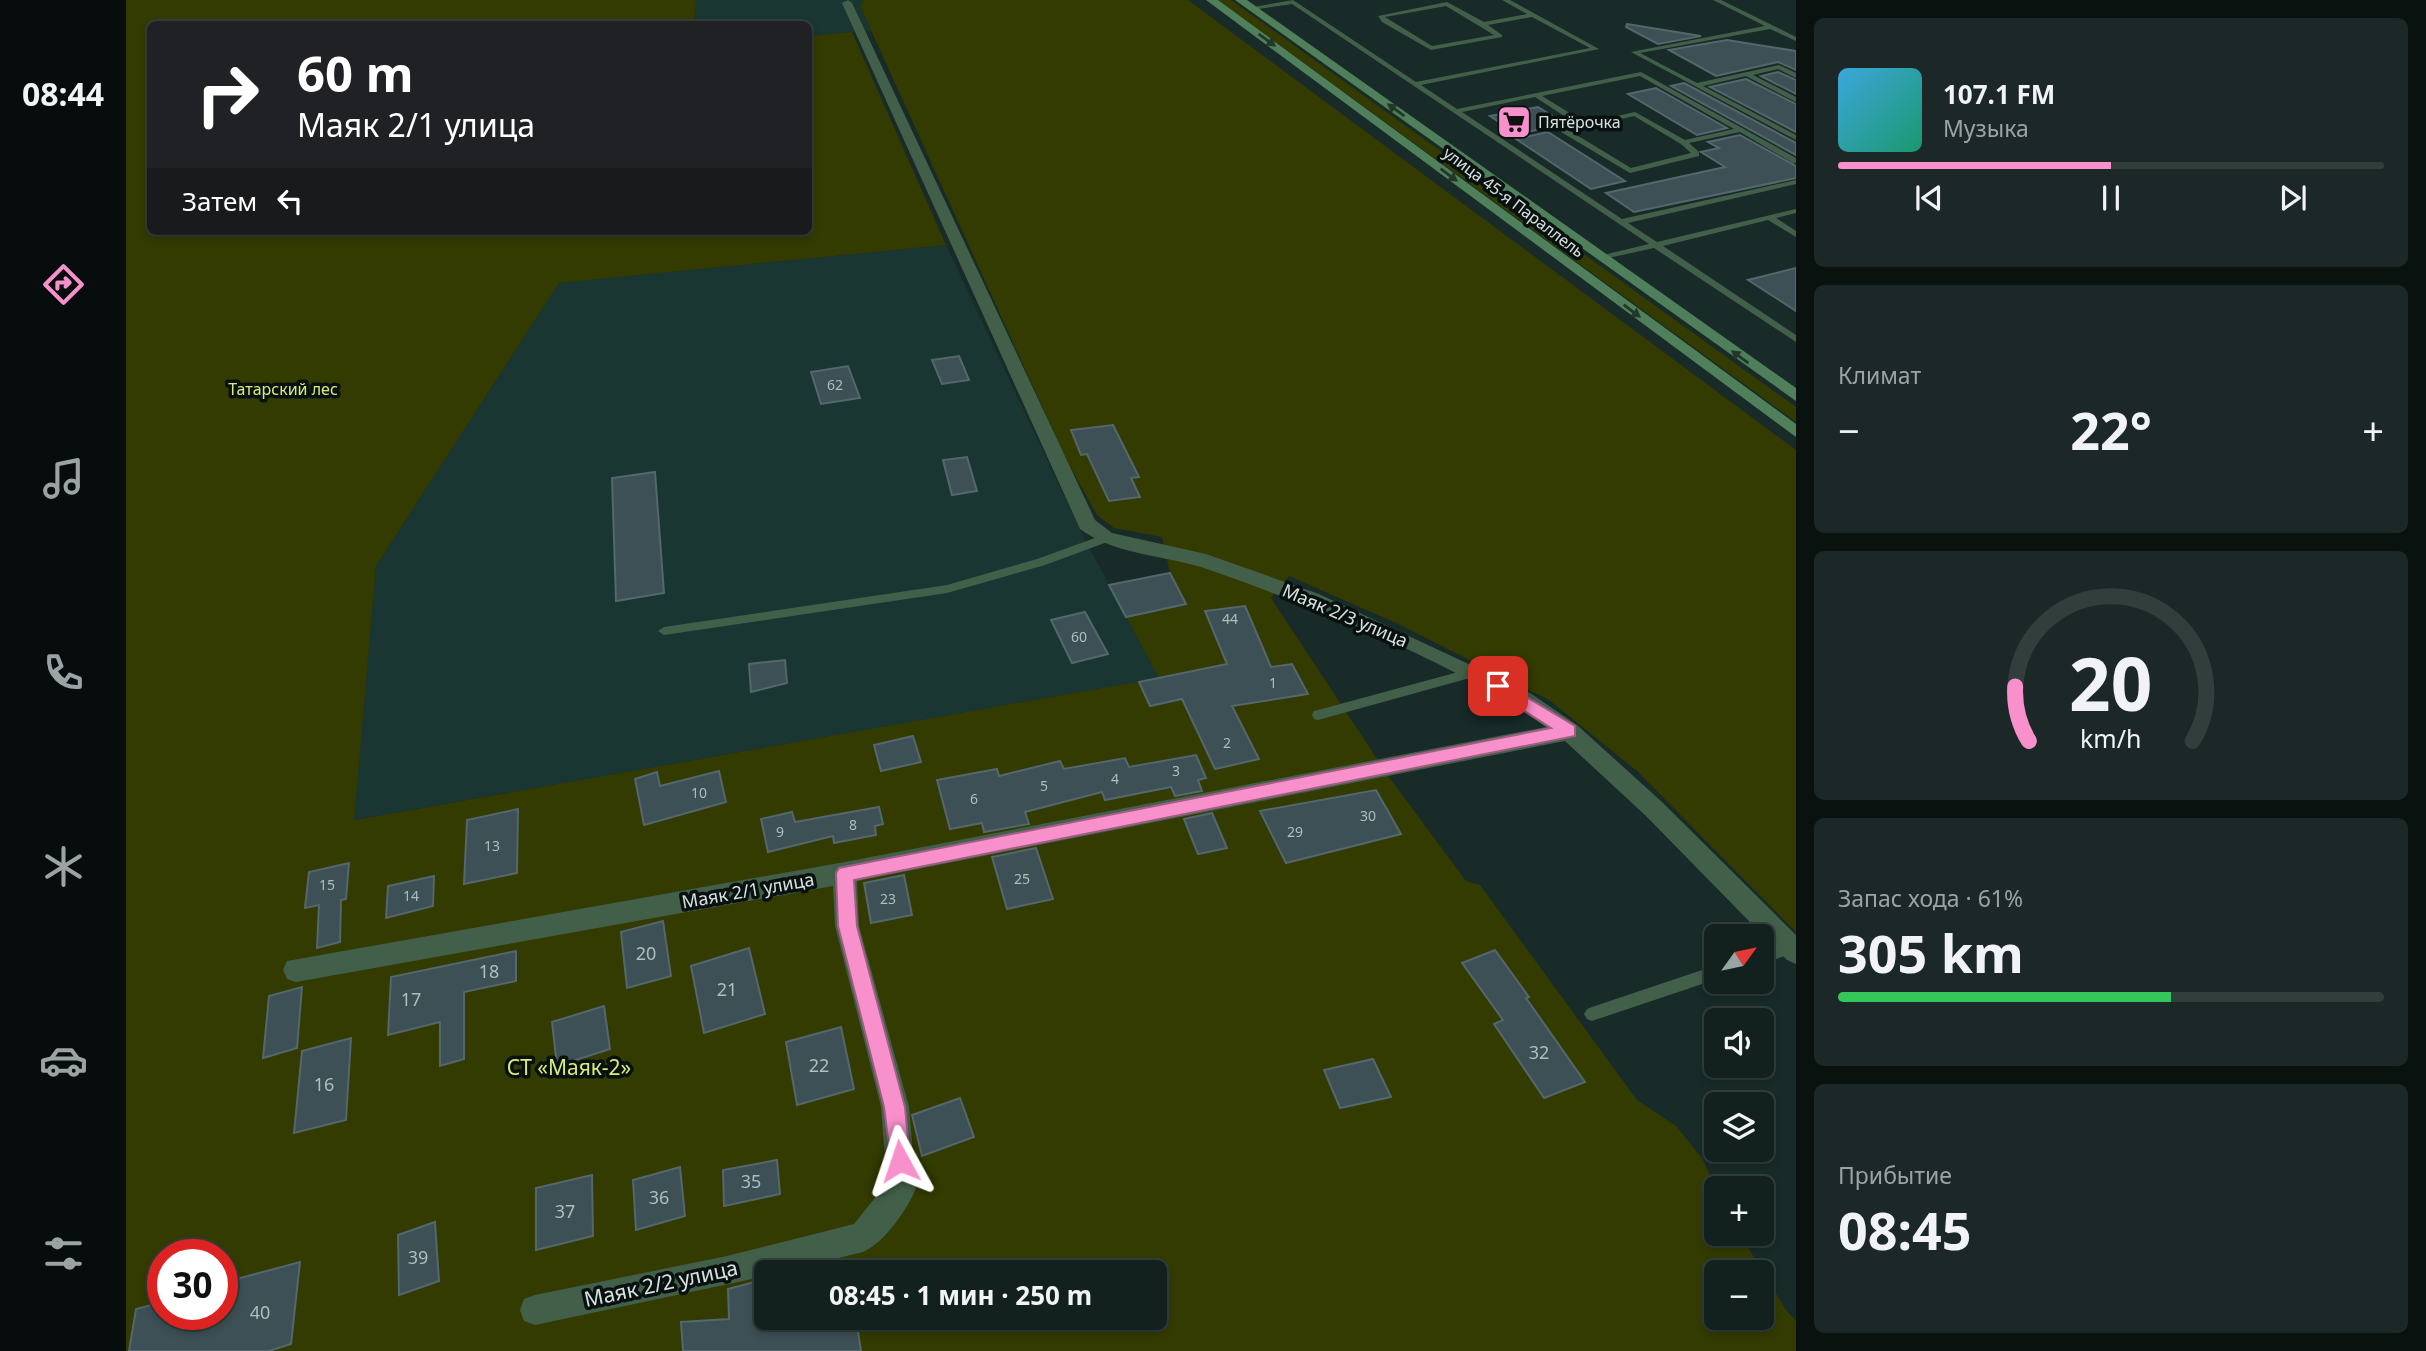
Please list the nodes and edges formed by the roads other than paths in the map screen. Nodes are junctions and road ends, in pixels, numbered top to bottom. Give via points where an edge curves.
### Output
1 (1211, 0) edge
2 (1308, 0) edge
3 (1505, 0) edge
4 (1716, 0) edge
5 (1293, 2) junction
6 (847, 3) dead end
7 (1246, 4) edge
8 (1534, 15) junction
9 (1483, 24) junction
10 (1771, 27) junction
11 (1796, 39) edge
12 (1747, 74) junction
13 (1796, 76) edge
14 (1415, 84) junction
15 (1696, 85) junction
16 (1536, 95) junction
17 (1796, 100) edge
18 (1455, 111) junction
19 (1584, 125) junction
20 (1741, 130) junction
21 (1796, 138) edge
22 (1684, 142) junction
23 (1796, 161) edge
24 (1796, 182) edge
25 (1796, 211) edge
26 (1770, 218) junction
27 (1620, 222) junction
28 (1796, 235) edge
29 (1655, 245) junction
30 (1602, 258) junction
31 (1796, 339) edge
32 (1796, 396) edge
33 (1796, 432) edge
34 (1106, 538) junction
35 (664, 631) dead end
36 (1473, 673) junction
37 (1318, 715) dead end
38 (1569, 731) junction
39 (845, 873) junction
40 (1794, 949) edge
41 (1774, 954) edge
42 (296, 970) dead end
43 (1704, 976) edge
44 (1592, 1014) dead end
45 (536, 1310) dead end

1 -> 33 main road, улица 45-я Параллель
2 - 5 lane
3 - 8 lane
4 - 10 lane
5 - 7 lane
5 - 14 lane
6 - 34 street via 1087,524
30 -> 7 main road, улица 45-я Параллель
8 - 9 lane
8 - 14 lane via 1596,49
9 - 9 lane via 1500,36 1431,48 1381,16 1447,4
10 - 11 lane
10 - 15 lane via 1634,52
12 - 13 lane via 1779,67
12 - 15 lane
12 - 17 lane
14 - 18 lane
15 - 21 lane
16 - 18 lane
16 - 19 lane
16 - 20 lane via 1641,74
18 - 27 lane
19 - 22 lane via 1635,114
19 - 22 lane via 1564,130 1630,171 1696,154
20 - 22 lane
20 - 23 lane
24 - 27 lane
25 - 26 lane
26 - 28 lane
26 - 29 lane
27 - 29 lane
29 - 30 lane
29 - 31 lane
32 -> 30 main road, улица 45-я Параллель
34 - 35 lane via 947,589
34 - 36 street, Маяк 2/3 улица via 1199,559 1312,599
36 - 37 lane
36 - 38 street, Маяк 2/3 улица
38 - 39 street, Маяк 2/1 улица
38 - 40 street, Маяк 2/3 улица
39 - 42 street, Маяк 2/1 улица
39 - 45 street, Маяк 2/2 улица via 847,926 895,1107 902,1188 863,1237 727,1271
40 - 41 lane
43 - 44 lane

